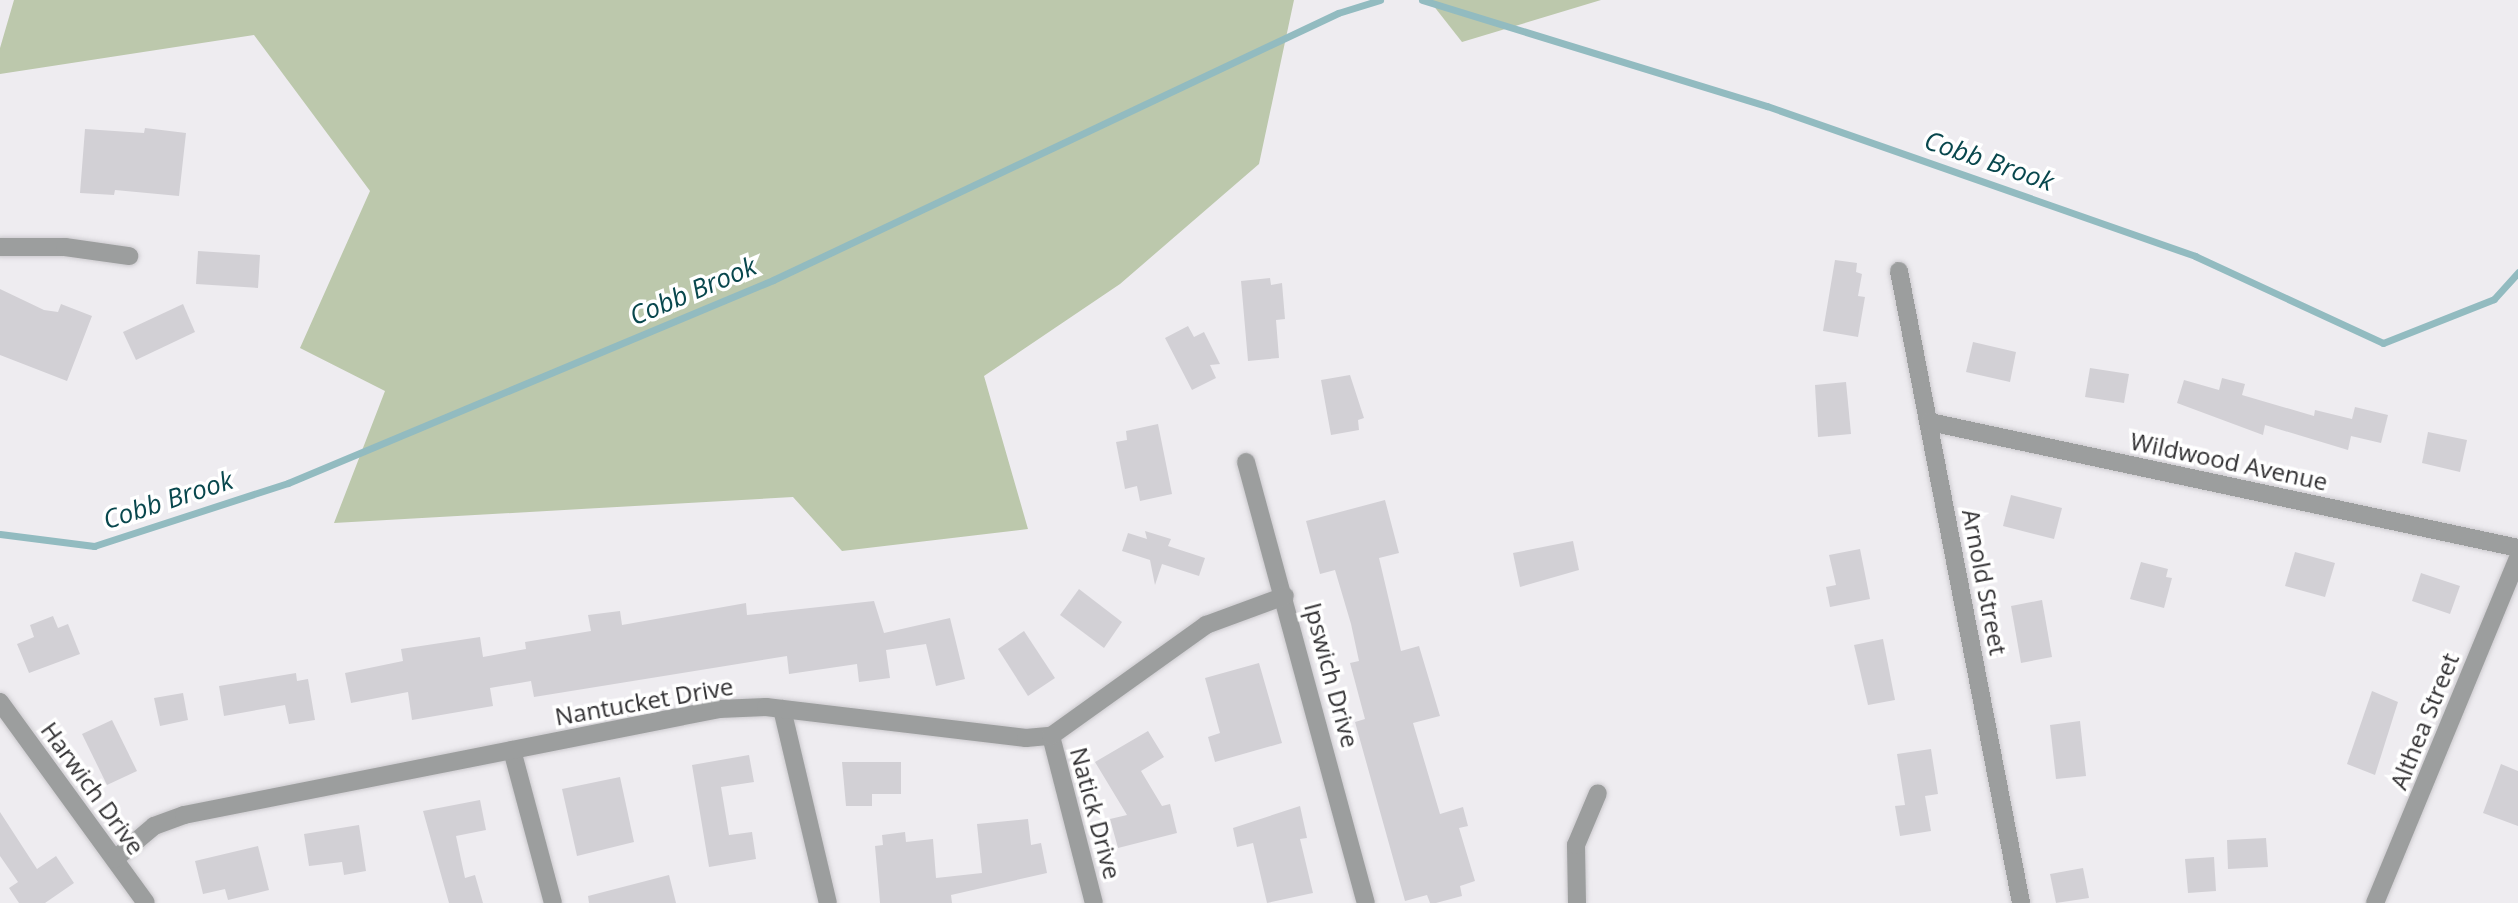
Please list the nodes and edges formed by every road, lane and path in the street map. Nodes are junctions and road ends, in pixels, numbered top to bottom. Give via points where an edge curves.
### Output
1 (0, 247) edge
2 (129, 256) dead end
3 (1899, 271) dead end
4 (1930, 422) junction
5 (1246, 462) dead end
6 (2518, 548) edge
7 (2518, 558) edge
8 (1285, 596) junction
9 (0, 702) edge
10 (782, 709) junction
11 (1051, 736) junction
12 (512, 750) junction
13 (1598, 793) dead end
14 (115, 859) junction
15 (146, 903) edge
16 (553, 903) edge
17 (828, 903) edge
18 (1094, 903) edge
19 (1366, 903) edge
20 (1577, 903) edge
21 (2021, 903) edge
22 (2375, 903) edge

1 - 2 street via 65,247
3 - 4 street, Arnold Street
4 - 6 street, Wildwood Avenue
4 - 21 street, Arnold Street
5 - 8 street, Ipswich Drive
7 - 22 street, Althea Street
8 - 11 street via 1206,625
8 - 19 street, Ipswich Drive
9 - 14 street, Harwich Drive
10 - 11 street, Nantucket Drive
10 - 12 street, Nantucket Drive via 719,709
10 - 17 street
11 - 18 street, Natick Drive
12 - 14 street, Nantucket Drive via 184,815 154,826
12 - 16 street
13 - 20 street via 1576,845
14 - 15 street, Harwich Drive

